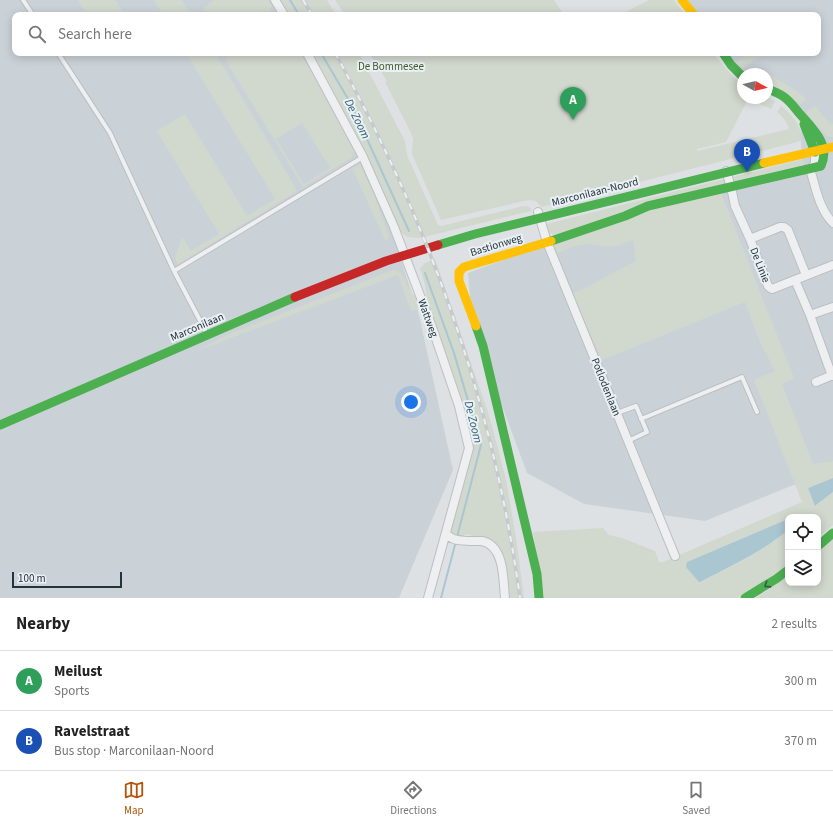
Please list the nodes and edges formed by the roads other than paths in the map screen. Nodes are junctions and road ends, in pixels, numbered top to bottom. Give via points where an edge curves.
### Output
1 (23, 0) edge
2 (275, 0) edge
3 (682, 0) edge
4 (31, 12) edge
5 (282, 12) edge
6 (692, 12) edge
7 (60, 56) edge
8 (309, 56) edge
9 (724, 56) edge
10 (737, 71) edge
11 (773, 91) edge
12 (800, 113) junction
13 (833, 143) edge
14 (827, 147) edge
15 (814, 150) junction
16 (363, 157) junction
17 (810, 169) junction
18 (726, 171) junction
19 (731, 187) junction
20 (539, 215) junction
21 (833, 224) edge
22 (750, 239) junction
23 (547, 242) junction
24 (405, 256) junction
25 (833, 265) edge
26 (174, 270) junction
27 (806, 275) junction
28 (795, 280) junction
29 (833, 307) edge
30 (810, 315) junction
31 (206, 336) junction
32 (833, 375) edge
33 (816, 382) dead end
34 (757, 412) dead end
35 (617, 413) junction
36 (641, 419) junction
37 (0, 425) edge
38 (628, 441) junction
39 (833, 533) edge
40 (449, 537) junction
41 (821, 543) edge
42 (675, 556) dead end
43 (785, 572) edge
44 (428, 598) edge
45 (505, 598) edge
46 (539, 598) edge
47 (745, 598) edge

1 - 4 lane
2 - 5 street
3 - 6 main road
7 - 26 lane via 110,133
8 - 16 street, Wattweg
9 - 10 main road
11 - 12 main road via 791,102
12 - 14 main road
12 - 15 main road
13 - 14 main road, Marconilaan-Noord
14 - 15 main road, Marconilaan-Noord
14 - 17 main road, Bastionweg via 824,163
15 - 17 street via 815,164
15 - 18 main road, Marconilaan-Noord
16 - 24 street, Wattweg
16 - 26 lane
17 - 19 main road, Bastionweg
17 - 21 street via 818,198
18 - 19 street, De Linie
18 - 20 main road, Marconilaan-Noord
19 - 22 street, De Linie via 735,206
19 - 23 main road, Bastionweg via 648,206
20 - 23 street, Potlodenlaan
20 - 24 main road, Marconilaan-Noord
22 - 27 street, De Linie via 784,227 788,230
22 - 28 street, De Linie via 768,286 772,289
23 - 35 street, Potlodenlaan
23 - 46 main road, Bastionweg via 464,267 459,272 459,281 483,346 530,541
24 - 31 main road, Marconilaan via 354,273
24 - 40 street, Wattweg via 459,406 469,448
25 - 27 street, De Linie
26 - 31 lane
27 - 28 street, De Linie
28 - 30 street
29 - 30 street
30 - 32 street
31 - 37 main road, Marconilaan
32 - 33 street
34 - 36 lane via 742,377
35 - 36 lane via 636,406
35 - 38 street, Potlodenlaan
36 - 38 lane via 647,432
38 - 42 street, Potlodenlaan
39 - 41 main road
40 - 44 street, Wattweg
40 - 45 street via 483,541 491,545 501,560
43 -> 47 main road

